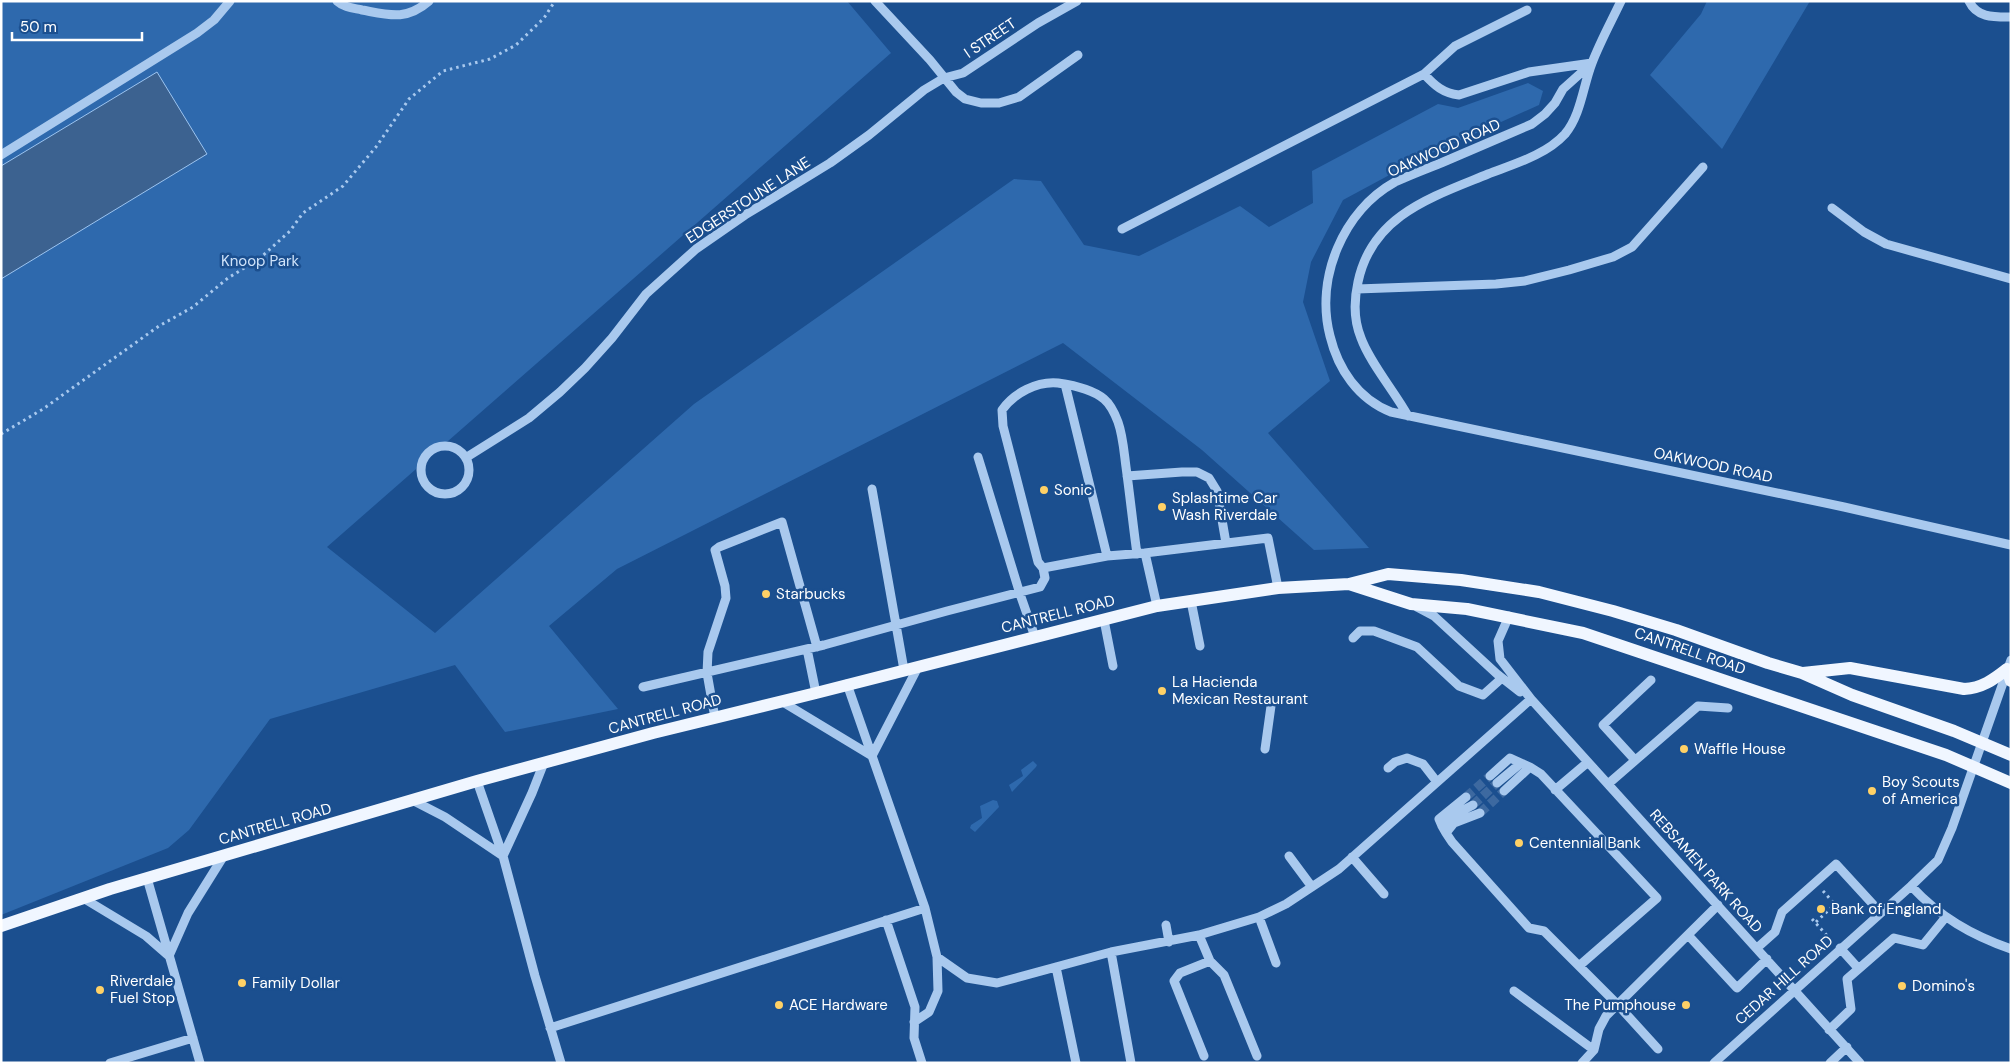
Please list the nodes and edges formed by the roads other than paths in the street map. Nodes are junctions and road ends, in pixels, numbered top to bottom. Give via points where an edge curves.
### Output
1 (230, 1) edge
2 (337, 1) edge
3 (429, 1) edge
4 (875, 1) edge
5 (1077, 1) edge
6 (1621, 1) edge
7 (1969, 1) edge
8 (1527, 10) dead end
9 (2011, 17) edge
10 (1078, 55) dead end
11 (1592, 63) junction
12 (1424, 74) junction
13 (944, 78) junction
14 (1, 155) edge
15 (1703, 167) dead end
16 (1832, 208) dead end
17 (1122, 229) dead end
18 (2011, 279) edge
19 (1357, 289) junction
20 (1065, 384) junction
21 (1408, 416) junction
22 (467, 457) junction
23 (978, 457) dead end
24 (1127, 476) junction
25 (872, 489) dead end
26 (1226, 543) junction
27 (2011, 544) edge
28 (1141, 553) junction
29 (1107, 556) junction
30 (1043, 568) junction
31 (1349, 584) junction
32 (1278, 588) junction
33 (1020, 594) junction
34 (1191, 600) junction
35 (1411, 604) junction
36 (1157, 606) junction
37 (1508, 616) junction
38 (1104, 620) junction
39 (897, 625) junction
40 (1035, 637) junction
41 (1353, 638) dead end
42 (1200, 646) dead end
43 (817, 647) junction
44 (807, 650) junction
45 (1113, 666) dead end
46 (918, 667) junction
47 (904, 670) junction
48 (2010, 670) edge
49 (707, 673) junction
50 (1802, 673) junction
51 (1502, 678) junction
52 (1651, 680) dead end
53 (847, 684) junction
54 (643, 687) dead end
55 (816, 693) junction
56 (1530, 699) junction
57 (781, 701) junction
58 (1271, 706) dead end
59 (1728, 708) dead end
60 (715, 718) junction
61 (1983, 744) junction
62 (1265, 749) dead end
63 (2011, 755) edge
64 (872, 756) junction
65 (1635, 760) junction
66 (1521, 762) junction
67 (1588, 762) junction
68 (543, 765) junction
69 (1388, 768) dead end
70 (1530, 768) junction
71 (1974, 768) junction
72 (1490, 776) tunnel mouth
73 (477, 782) junction
74 (1438, 782) junction
75 (1498, 783) tunnel mouth
76 (2011, 783) edge
77 (1608, 784) junction
78 (1555, 790) junction
79 (1504, 791) tunnel mouth
80 (1466, 797) tunnel mouth
81 (414, 801) junction
82 (1473, 804) tunnel mouth
83 (1480, 813) tunnel mouth
84 (1444, 830) junction
85 (503, 856) junction
86 (1289, 856) dead end
87 (223, 857) junction
88 (1352, 858) junction
89 (147, 878) junction
90 (1912, 886) junction
91 (1312, 887) junction
92 (1384, 894) dead end
93 (83, 898) junction
94 (1718, 905) junction
95 (925, 908) junction
96 (1880, 912) junction
97 (1259, 917) junction
98 (1945, 918) junction
99 (886, 920) junction
100 (1166, 925) dead end
101 (1, 926) edge
102 (1199, 935) junction
103 (1688, 935) junction
104 (1169, 942) junction
105 (1757, 948) junction
106 (1840, 948) junction
107 (2011, 949) edge
108 (1111, 952) junction
109 (169, 956) junction
110 (937, 957) junction
111 (1767, 959) junction
112 (1210, 961) junction
113 (1276, 963) dead end
114 (1056, 966) junction
115 (1579, 966) junction
116 (1858, 968) junction
117 (1794, 989) junction
118 (1514, 991) dead end
119 (1617, 1004) junction
120 (914, 1022) junction
121 (550, 1028) junction
122 (1829, 1030) junction
123 (193, 1038) junction
124 (1846, 1047) junction
125 (1658, 1049) dead end
126 (1594, 1050) junction
127 (1204, 1056) dead end
128 (1257, 1056) dead end
129 (110, 1063) edge
130 (200, 1063) edge
131 (561, 1063) edge
132 (922, 1063) edge
133 (1076, 1063) edge
134 (1131, 1063) edge
135 (1582, 1063) edge
136 (1714, 1063) edge
137 (1830, 1063) edge
138 (1860, 1063) edge

1 - 14 street via 214,20 197,33
2 - 3 street via 351,9 395,16 411,12
4 - 13 street
5 - 13 street, I STREET via 963,73
6 - 11 street, OAKWOOD ROAD
7 - 9 street via 1981,14
8 - 12 street via 1455,46
10 - 13 street via 1019,97 1000,103 965,99
11 - 12 street via 1529,72 1459,95 1439,90
11 - 19 street, OAKWOOD ROAD via 1576,112 1564,134 1530,157 1410,209 1391,222 1374,241 1360,272
11 - 21 street, OAKWOOD ROAD via 1532,124 1385,189 1361,211 1339,242 1327,282 1326,315 1333,347 1341,367 1366,399 1382,409
12 - 17 street
13 - 22 street, EDGERSTOUNE LANE via 830,163 696,248 646,294 607,344 560,392 528,418
15 - 19 street via 1632,248 1613,257 1525,281
16 - 18 street via 1886,244
19 - 21 street, OAKWOOD ROAD via 1355,304 1361,340
20 - 24 street via 1105,399 1118,422
20 - 29 street
20 - 30 street via 1046,382 1035,386 1013,398 1002,410 1038,562
21 - 27 street, OAKWOOD ROAD
22 - 22 street via 453,447 444,446 427,453 420,469 429,489 446,494 462,487 467,479
23 - 33 street
24 - 26 street via 1197,472 1209,478 1217,491
24 - 28 street
25 - 39 street
26 - 28 street
26 - 32 street via 1268,538
28 - 29 street
28 - 36 street
29 - 30 street
30 - 33 street via 1045,578 1040,588
31 - 32 main road, CANTRELL ROAD
31 - 35 main road, CANTRELL ROAD
31 - 50 main road, CANTRELL ROAD via 1388,574 1461,580 1539,592 1676,630
32 - 34 main road, CANTRELL ROAD
33 - 39 street
33 - 40 street
34 - 36 main road, CANTRELL ROAD
34 - 42 street
35 - 37 main road, CANTRELL ROAD
35 - 51 street, REBSAMEN PARK ROAD via 1434,616
36 - 38 main road, CANTRELL ROAD
37 - 56 street, REBSAMEN PARK ROAD via 1498,641 1500,659
37 - 71 main road, CANTRELL ROAD via 1628,647
38 - 40 main road, CANTRELL ROAD
38 - 45 street
39 - 43 street
39 - 47 street
40 - 46 main road, CANTRELL ROAD
41 - 51 street via 1360,631 1374,631 1417,647 1459,686 1483,695
43 - 44 street
43 - 49 street via 782,522 715,550 726,598 708,652
44 - 49 street
44 - 55 street
46 - 47 main road, CANTRELL ROAD
46 - 64 street
47 - 53 main road, CANTRELL ROAD
48 - 50 main road via 1988,684 1964,689 1850,668
48 - 61 street, CEDAR HILL ROAD
49 - 54 street
49 - 60 street
50 - 61 main road, CANTRELL ROAD
51 - 56 street, REBSAMEN PARK ROAD
52 - 65 street via 1603,725
53 - 55 main road, CANTRELL ROAD
53 - 64 street
55 - 57 main road, CANTRELL ROAD
56 - 67 street, REBSAMEN PARK ROAD
56 - 74 street
57 - 60 main road, CANTRELL ROAD
57 - 64 street
58 - 62 street
59 - 65 street via 1698,706
60 - 68 main road, CANTRELL ROAD
61 - 63 main road, CANTRELL ROAD
61 - 71 street, CEDAR HILL ROAD
64 - 95 street
65 - 77 street
66 - 70 street
66 - 72 street via 1510,758
66 - 75 street
67 - 77 street, REBSAMEN PARK ROAD
67 - 78 street
68 - 73 main road, CANTRELL ROAD
68 - 85 street
69 - 74 street via 1407,758 1423,764
70 - 78 street via 1541,774
70 - 79 street
71 - 76 main road, CANTRELL ROAD
71 - 90 street, CEDAR HILL ROAD via 1938,860
73 - 81 main road, CANTRELL ROAD
73 - 85 street
74 - 88 street
77 - 94 street, REBSAMEN PARK ROAD
78 - 115 street via 1657,898
80 - 84 street via 1439,819
81 - 85 street
81 - 87 main road, CANTRELL ROAD
82 - 84 street via 1450,817
83 - 84 street
84 - 115 street via 1529,928 1544,931
85 - 121 street
86 - 91 street
87 - 89 main road, CANTRELL ROAD
87 - 109 street via 188,913
88 - 91 street
88 - 92 street
89 - 93 main road, CANTRELL ROAD
89 - 109 street
90 - 96 street, CEDAR HILL ROAD
90 - 98 street
91 - 97 street
93 - 101 main road, CANTRELL ROAD
93 - 109 street via 146,936
94 - 103 street
94 - 105 street, REBSAMEN PARK ROAD
95 - 99 street
95 - 110 street
96 - 105 street via 1836,864 1782,912 1775,932
96 - 106 street, CEDAR HILL ROAD
97 - 102 street
97 - 113 street
98 - 107 street
98 - 116 street via 1923,945 1894,938
99 - 120 street via 915,1007
99 - 121 street
100 - 104 street
102 - 104 street
102 - 112 street
103 - 111 street via 1737,988
103 - 119 street
104 - 108 street
105 - 111 street, REBSAMEN PARK ROAD
106 - 116 street
106 - 117 street, CEDAR HILL ROAD
108 - 114 street
108 - 134 street
109 - 123 street
110 - 114 street via 967,978 996,983
110 - 120 street via 938,992 929,1012
111 - 117 street, REBSAMEN PARK ROAD
112 - 127 street via 1180,973 1174,981
112 - 128 street via 1224,975
114 - 133 street
115 - 119 street
116 - 122 street via 1847,979 1852,1009
117 - 122 street, REBSAMEN PARK ROAD
117 - 136 street, CEDAR HILL ROAD
118 - 126 street
119 - 125 street
119 - 126 street via 1599,1029
120 - 132 street via 914,1038
121 - 131 street
122 - 124 street, REBSAMEN PARK ROAD
123 - 129 street
123 - 130 street
124 - 137 street
124 - 138 street, REBSAMEN PARK ROAD
126 - 135 street

